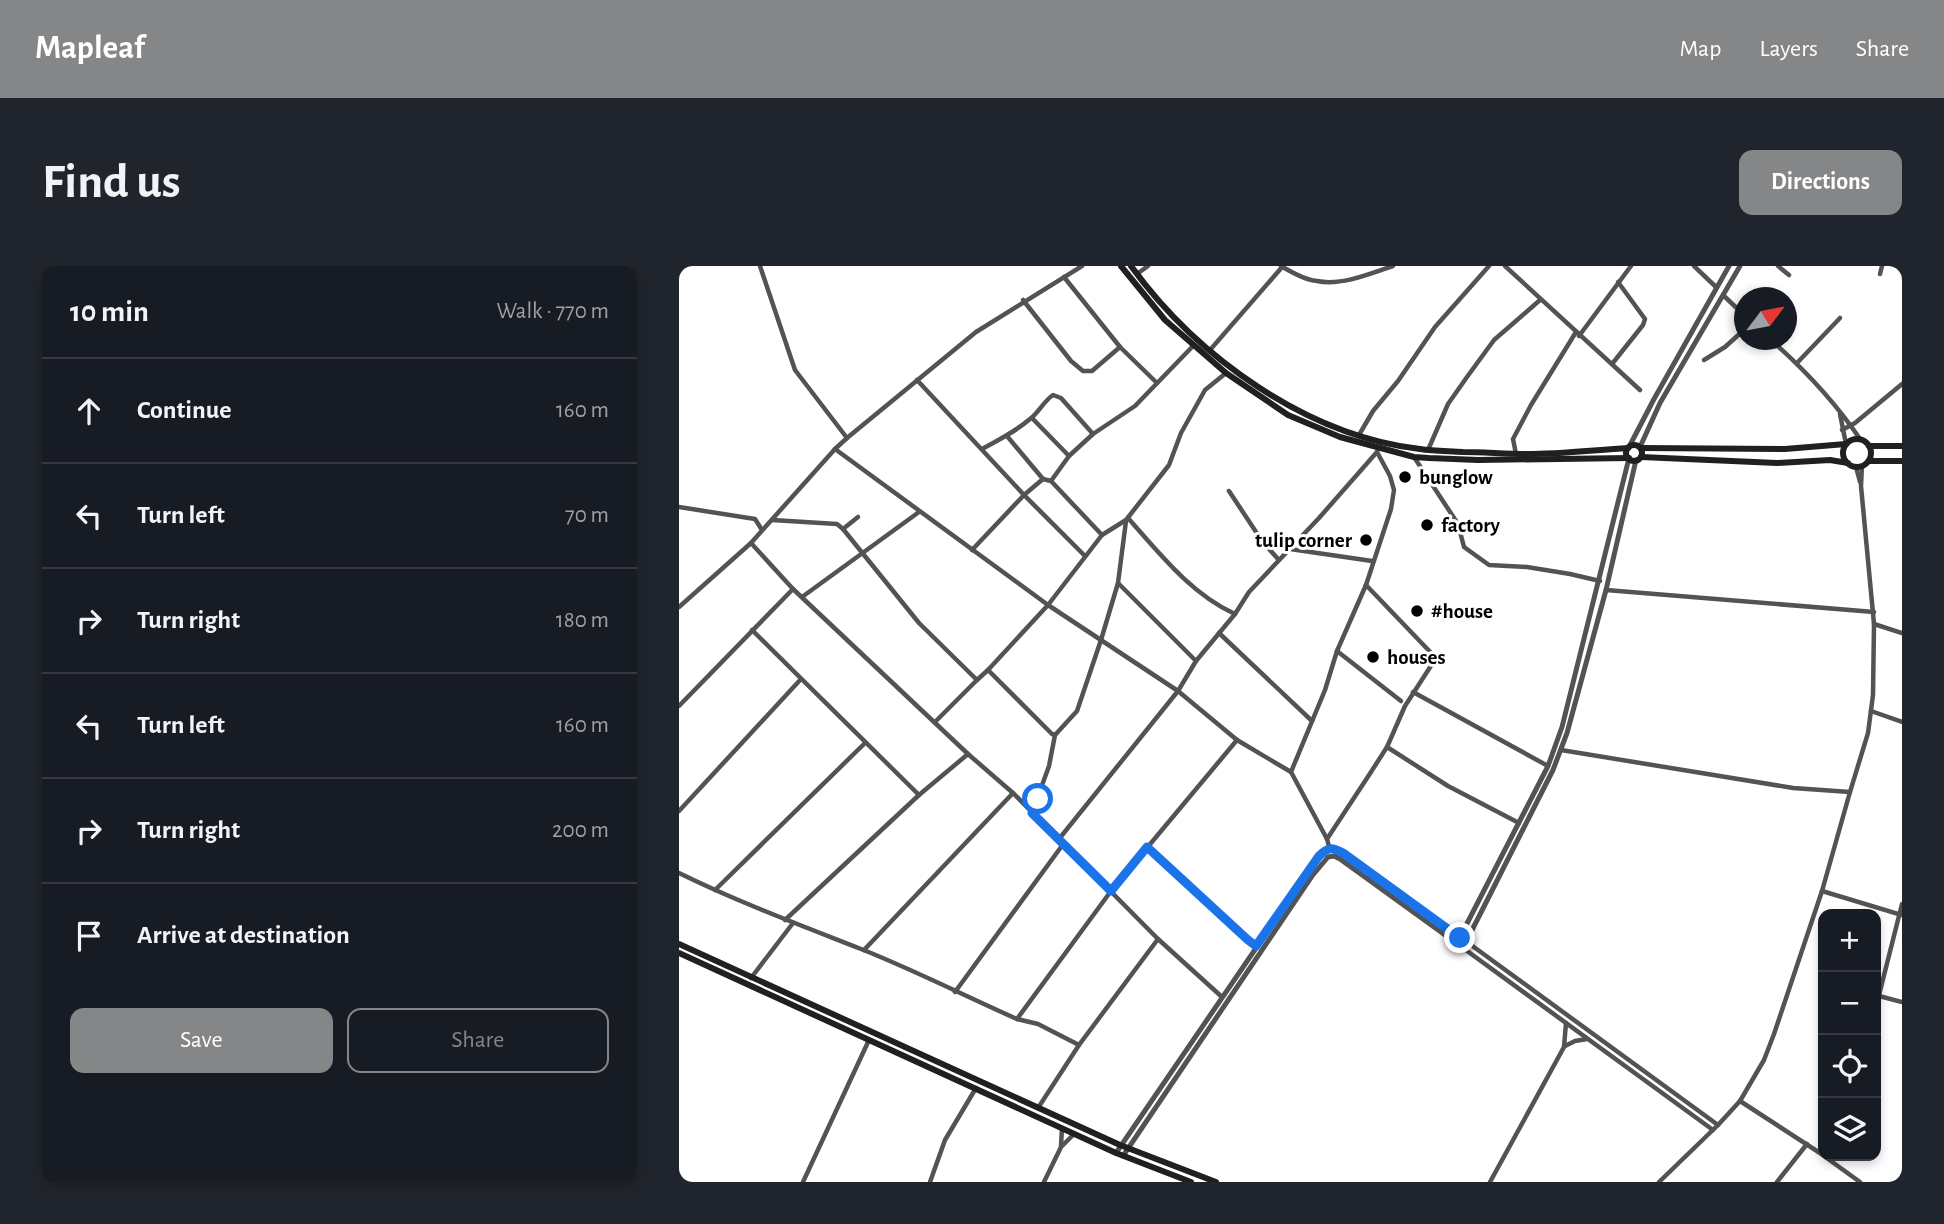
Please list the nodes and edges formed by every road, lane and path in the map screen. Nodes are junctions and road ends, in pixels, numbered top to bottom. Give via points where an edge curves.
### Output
1 (760, 266) edge
2 (1081, 266) edge
3 (1121, 266) edge
4 (1131, 266) edge
5 (1148, 266) edge
6 (1282, 266) edge
7 (1393, 266) edge
8 (1489, 266) edge
9 (1505, 266) edge
10 (1631, 266) edge
11 (1695, 266) edge
12 (1729, 266) edge
13 (1740, 266) edge
14 (1778, 266) edge
15 (1882, 266) edge
16 (1137, 274) junction
17 (1880, 274) dead end
18 (1789, 275) dead end
19 (1064, 277) junction
20 (1618, 282) junction
21 (1716, 287) junction
22 (1723, 295) junction
23 (1023, 300) junction
24 (1540, 300) junction
25 (1734, 306) edge
26 (1840, 318) dead end
27 (1578, 334) junction
28 (1734, 338) edge
29 (1193, 345) junction
30 (1119, 347) junction
31 (1210, 350) junction
32 (1782, 350) edge
33 (1705, 360) dead end
34 (1797, 363) junction
35 (1612, 364) junction
36 (1226, 373) junction
37 (917, 380) junction
38 (1157, 383) junction
39 (1902, 384) edge
40 (1640, 390) dead end
41 (1840, 414) junction
42 (1032, 418) junction
43 (1850, 425) junction
44 (1842, 430) junction
45 (1093, 434) junction
46 (1359, 435) junction
47 (1007, 436) junction
48 (847, 438) junction
49 (1860, 439) junction
50 (1846, 444) junction
51 (1869, 446) junction
52 (1902, 446) edge
53 (1640, 447) junction
54 (1628, 448) junction
55 (835, 449) junction
56 (982, 449) junction
57 (1378, 450) junction
58 (1428, 450) junction
59 (1516, 454) junction
60 (1069, 456) junction
61 (1414, 457) junction
62 (1634, 458) junction
63 (1869, 461) junction
64 (1902, 461) edge
65 (1848, 463) junction
66 (1859, 466) junction
67 (1043, 480) junction
68 (1051, 481) junction
69 (1229, 491) dead end
70 (1024, 495) junction
71 (679, 507) edge
72 (919, 512) junction
73 (858, 517) dead end
74 (1127, 519) junction
75 (771, 520) junction
76 (843, 529) junction
77 (762, 530) junction
78 (1102, 535) junction
79 (751, 543) junction
80 (1289, 549) junction
81 (972, 550) junction
82 (862, 553) junction
83 (1085, 556) junction
84 (1278, 559) junction
85 (1372, 561) junction
86 (1600, 581) junction
87 (1118, 583) junction
88 (1366, 585) junction
89 (793, 589) junction
90 (1606, 590) junction
91 (802, 597) junction
92 (1048, 605) junction
93 (679, 607) edge
94 (1874, 612) junction
95 (1235, 614) junction
96 (1874, 624) junction
97 (752, 630) junction
98 (1219, 633) junction
99 (1902, 633) edge
100 (1101, 640) junction
101 (1337, 652) junction
102 (1196, 661) junction
103 (988, 670) junction
104 (801, 679) junction
105 (977, 680) junction
106 (1178, 691) junction
107 (1413, 692) junction
108 (1401, 701) dead end
109 (679, 706) edge
110 (1871, 711) junction
111 (1312, 721) junction
112 (935, 722) junction
113 (1902, 722) edge
114 (1055, 735) junction
115 (1237, 740) junction
116 (865, 743) junction
117 (1387, 747) junction
118 (1561, 750) junction
119 (968, 754) junction
120 (1548, 766) junction
121 (1291, 772) junction
122 (1850, 792) junction
123 (1013, 793) junction
124 (919, 795) junction
125 (679, 811) edge
126 (1032, 813) junction
127 (1519, 823) junction
128 (1327, 839) junction
129 (1061, 841) junction
130 (1147, 847) junction
131 (1329, 848) junction
132 (1331, 856) junction
133 (679, 873) edge
134 (715, 890) junction
135 (1111, 891) junction
136 (1822, 891) junction
137 (1902, 904) edge
138 (1900, 914) edge
139 (785, 920) junction
140 (793, 923) junction
141 (1158, 939) junction
142 (1458, 941) junction
143 (679, 944) edge
144 (1465, 945) junction
145 (1256, 946) junction
146 (863, 950) junction
147 (679, 953) edge
148 (751, 978) junction
149 (1236, 983) junction
150 (1881, 988) edge
151 (955, 992) junction
152 (1222, 997) junction
153 (1881, 997) edge
154 (1902, 1002) edge
155 (1017, 1019) junction
156 (1566, 1023) junction
157 (1588, 1039) junction
158 (869, 1040) junction
159 (1079, 1045) junction
160 (1565, 1046) junction
161 (976, 1088) junction
162 (1740, 1101) junction
163 (1038, 1108) junction
164 (1718, 1125) junction
165 (1062, 1128) junction
166 (1713, 1130) junction
167 (1074, 1133) junction
168 (1807, 1144) junction
169 (1061, 1147) junction
170 (1124, 1147) junction
171 (1818, 1152) edge
172 (1120, 1154) junction
173 (1834, 1161) edge
174 (803, 1182) edge
175 (930, 1182) edge
176 (1044, 1182) edge
177 (1191, 1182) edge
178 (1216, 1182) edge
179 (1490, 1182) edge
180 (1659, 1182) edge
181 (1777, 1182) edge
182 (1860, 1182) edge

1 - 48 street via 795,370
2 - 19 street
3 - 29 main road via 1165,320
4 - 16 main road
5 - 16 street
6 - 7 street via 1315,281 1332,282
6 - 31 street
8 - 46 street via 1435,327
9 - 24 street
10 - 20 street
11 - 21 street
12 - 21 street
13 - 22 street
14 - 18 street
15 - 17 street
16 - 31 main road
19 - 23 street
19 - 30 street
20 - 27 street
20 - 35 street via 1645,319
21 - 54 street
22 - 25 street
22 - 53 street via 1660,403
23 - 30 street via 1083,372 1092,371
23 - 37 street
24 - 27 street
24 - 58 street via 1495,340 1467,377 1448,404
26 - 34 street
27 - 35 street
27 - 59 street via 1513,439
28 - 33 street
29 - 36 main road
29 - 38 street
30 - 38 street
31 - 46 main road via 1272,396
32 - 34 street
34 - 41 street
35 - 40 street
36 - 57 main road via 1288,415
36 - 74 street via 1205,390 1169,465
37 - 48 street
37 - 56 street
38 - 45 street
39 - 43 street
41 - 43 street
41 - 44 street
42 - 45 street via 1053,395
42 - 47 street
42 - 60 street
43 - 44 street
43 - 49 street
44 - 50 street
45 - 60 street
46 - 58 main road
47 - 56 street
47 - 67 street
48 - 55 street
49 - 50 main road
49 - 51 main road
50 - 53 main road via 1785,449
50 - 65 main road
51 - 52 main road
51 - 63 main road
53 - 54 main road
53 - 62 main road via 1642,453
54 - 59 main road
54 - 62 main road via 1627,455
55 - 72 street
55 - 75 street
56 - 70 street
57 - 61 main road
57 - 80 street
57 - 85 street via 1394,490
58 - 59 main road
60 - 68 street
61 - 62 main road
61 - 86 street via 1458,524 1464,547 1489,565 1570,573
62 - 65 main road
62 - 86 street
62 - 90 street
63 - 64 main road
63 - 66 main road
65 - 66 main road
66 - 94 street
67 - 68 street
67 - 70 street
68 - 78 street
69 - 84 street
70 - 81 street
70 - 83 street
71 - 77 street via 755,519
72 - 81 street
72 - 82 street
73 - 76 street
74 - 78 street
74 - 87 street
74 - 95 street via 1177,573
75 - 76 street via 837,524
75 - 77 street
76 - 82 street
77 - 79 street
78 - 83 street
79 - 89 street
79 - 93 street
80 - 84 street
80 - 85 street
81 - 92 street
82 - 91 street
82 - 105 street via 919,623
83 - 92 street
84 - 95 street
85 - 88 street
86 - 120 street
87 - 100 street
87 - 102 street
88 - 101 street
88 - 107 street via 1435,656
89 - 91 street
89 - 97 street
90 - 94 street
90 - 118 street
91 - 112 street
92 - 100 street
92 - 103 street
94 - 96 street
95 - 98 street
96 - 99 street
96 - 110 street
97 - 104 street
97 - 109 street
98 - 102 street
98 - 111 street
100 - 106 street
100 - 114 street via 1077,711
101 - 108 street
101 - 111 street
102 - 106 street
103 - 105 street
103 - 114 street
104 - 116 street
104 - 125 street
105 - 112 street
106 - 115 street
106 - 129 street
107 - 117 street
107 - 120 street
110 - 113 street
110 - 122 street
111 - 121 street
112 - 119 street
114 - 126 street
115 - 121 street
115 - 130 street
116 - 124 street
116 - 134 street
117 - 127 street
117 - 128 street
118 - 122 street via 1793,788
118 - 144 street
119 - 123 street
119 - 124 street
120 - 127 street
121 - 128 street
122 - 136 street
123 - 126 street
123 - 146 street
124 - 139 street
126 - 129 street
127 - 142 street
128 - 131 street
129 - 135 street
129 - 151 street
130 - 135 street
130 - 145 street
131 - 132 street
131 - 142 street via 1343,853
131 - 145 street
132 - 142 street
132 - 149 street
133 - 134 street
134 - 139 street
135 - 141 street
135 - 155 street
136 - 138 street
136 - 162 street via 1764,1060
137 - 138 street
138 - 150 street
139 - 140 street
140 - 146 street
140 - 148 street
141 - 152 street
141 - 159 street
142 - 144 street
143 - 148 main road
144 - 156 street
144 - 164 street
145 - 149 street
146 - 151 street
147 - 158 main road
148 - 163 main road
149 - 152 street
149 - 170 street
151 - 155 street
152 - 170 street
153 - 154 street
155 - 159 street via 1038,1024
156 - 157 street
156 - 160 street
157 - 160 street
157 - 166 street
158 - 161 main road
158 - 174 street
159 - 163 street
160 - 179 street
161 - 165 main road
161 - 175 street via 945,1140
162 - 164 street
162 - 168 street
163 - 170 main road
164 - 166 street
165 - 167 main road
165 - 169 street
166 - 180 street
167 - 169 street
167 - 172 main road
168 - 171 street
168 - 181 street
169 - 176 street
170 - 172 street
170 - 178 main road
172 - 177 main road
173 - 182 street

